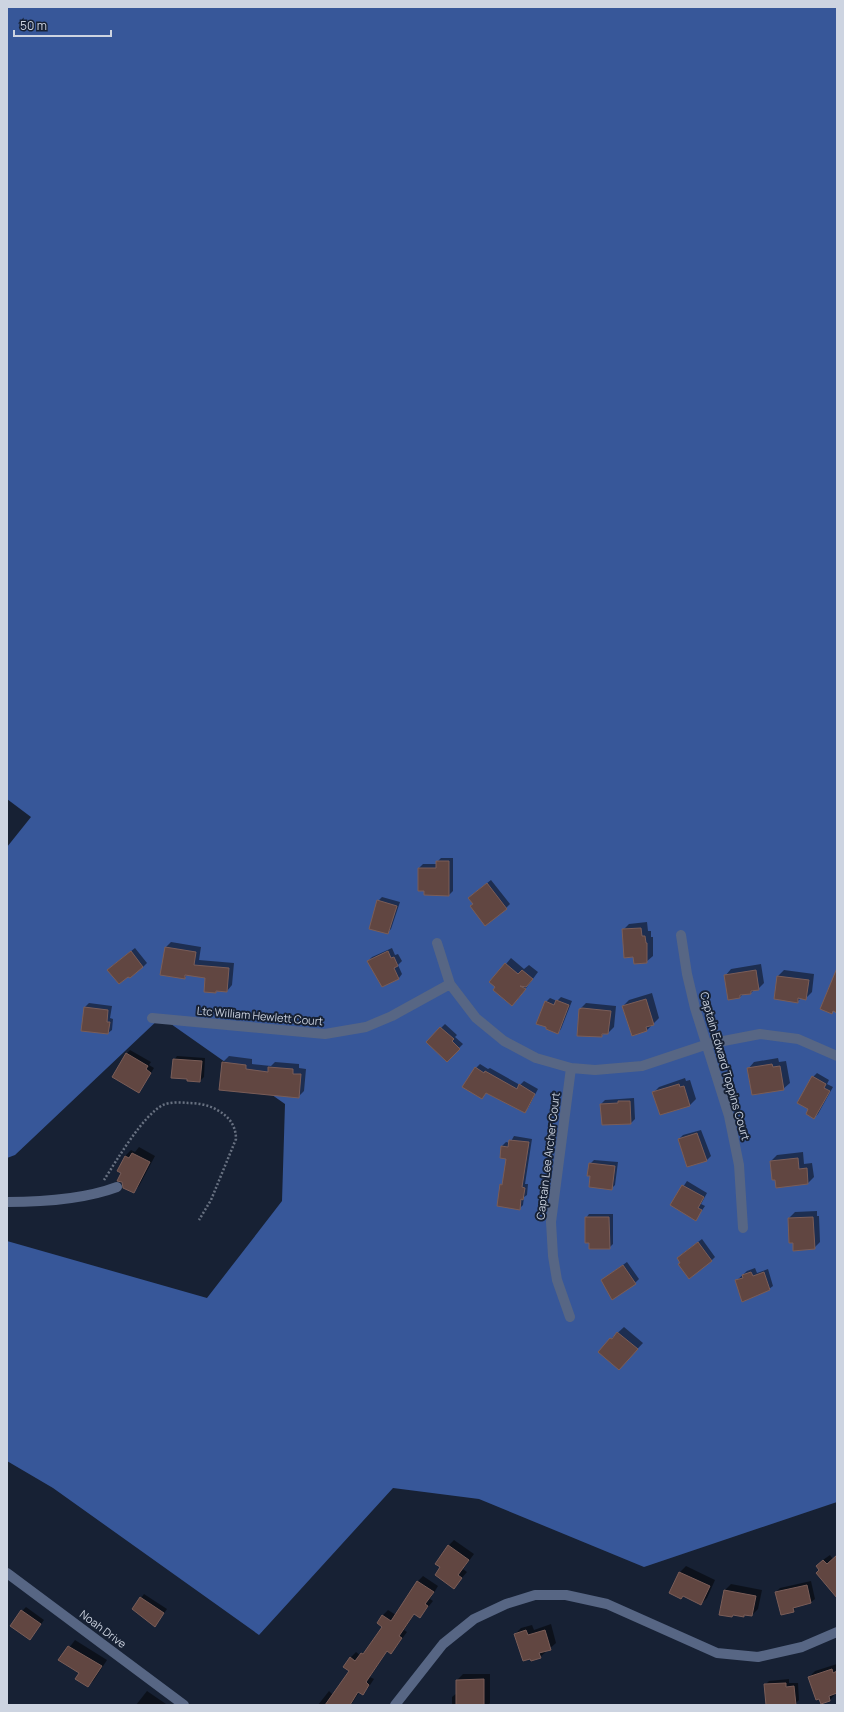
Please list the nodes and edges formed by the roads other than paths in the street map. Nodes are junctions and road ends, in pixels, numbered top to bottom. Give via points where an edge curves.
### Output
1 (681, 935) dead end
2 (438, 943) dead end
3 (450, 984) junction
4 (152, 1018) dead end
5 (708, 1044) junction
6 (837, 1056) edge
7 (571, 1068) junction
8 (117, 1187) dead end
9 (7, 1202) edge
10 (743, 1228) dead end
11 (570, 1317) dead end
12 (7, 1573) edge
13 (837, 1632) edge
14 (184, 1705) edge
15 (395, 1705) edge

1 - 5 street, Captain Edward Toppins Court via 695,1008
2 - 3 street
3 - 4 street, Ltc William Hewlett Court via 392,1016 366,1027 325,1034
3 - 7 street via 476,1018 504,1041 536,1058
5 - 6 street via 760,1034 798,1039
5 - 7 street via 642,1066 596,1070
5 - 10 street, Captain Edward Toppins Court via 729,1116 739,1165
7 - 11 street, Captain Lee Archer Court via 551,1222 552,1256
8 - 9 street via 96,1194 42,1201
12 - 14 street, Noah Drive
13 - 15 street via 802,1647 758,1657 717,1653 607,1604 566,1595 535,1595 506,1604 474,1619 443,1644

